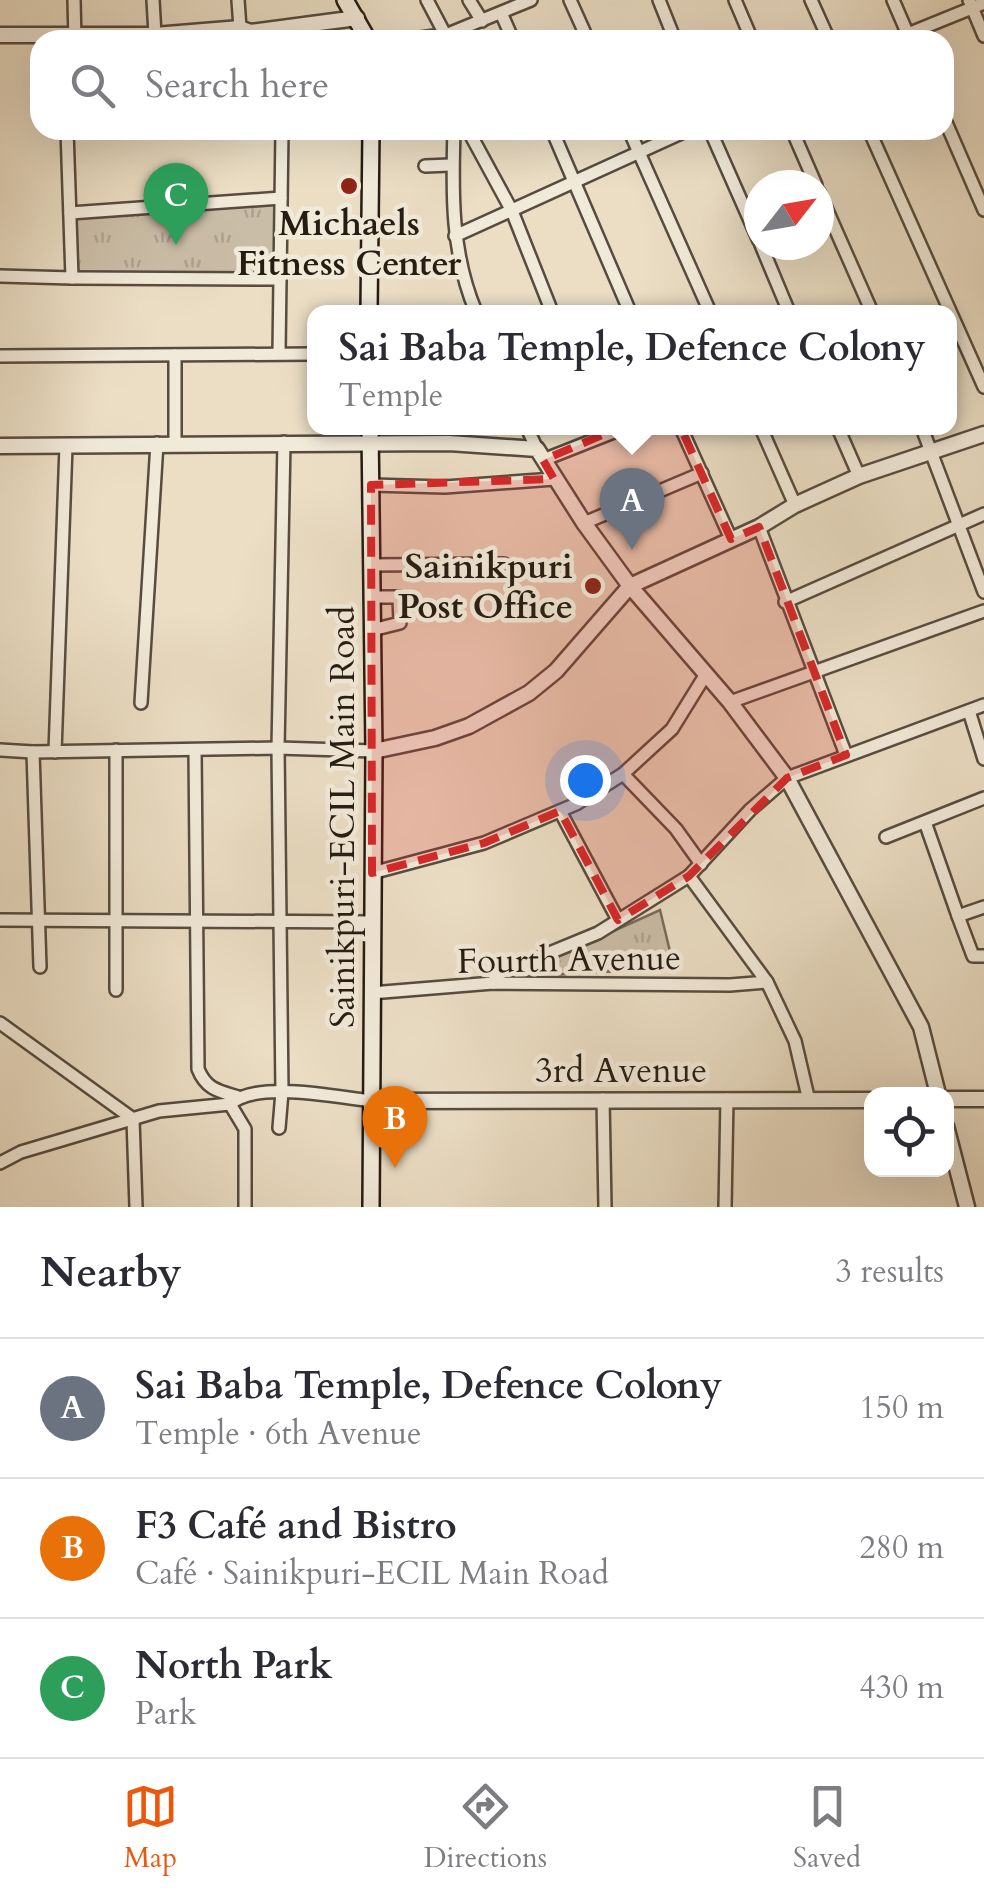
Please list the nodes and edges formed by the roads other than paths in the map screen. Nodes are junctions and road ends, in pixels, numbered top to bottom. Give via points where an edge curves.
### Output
1 (74, 0) edge
2 (153, 0) edge
3 (238, 0) edge
4 (427, 0) edge
5 (469, 0) edge
6 (531, 0) edge
7 (570, 0) edge
8 (659, 0) edge
9 (735, 0) edge
10 (812, 0) edge
11 (892, 0) edge
12 (348, 1) edge
13 (975, 4) edge
14 (508, 8) edge
15 (357, 18) junction
16 (482, 21) junction
17 (240, 28) junction
18 (75, 30) edge
19 (155, 30) edge
20 (216, 30) edge
21 (245, 30) edge
22 (265, 30) edge
23 (363, 30) edge
24 (444, 30) edge
25 (463, 30) edge
26 (584, 30) edge
27 (670, 30) edge
28 (748, 30) edge
29 (825, 30) edge
30 (906, 30) edge
31 (923, 30) edge
32 (0, 35) edge
33 (30, 36) edge
34 (984, 36) edge
35 (67, 140) edge
36 (282, 140) edge
37 (371, 140) edge
38 (453, 140) edge
39 (473, 140) edge
40 (556, 140) edge
41 (634, 140) edge
42 (666, 140) edge
43 (714, 140) edge
44 (796, 140) edge
45 (874, 140) edge
46 (954, 140) edge
47 (639, 152) junction
48 (451, 165) junction
49 (426, 166) dead end
50 (809, 170) edge
51 (573, 180) junction
52 (281, 198) junction
53 (744, 207) edge
54 (984, 210) edge
55 (512, 211) junction
56 (70, 213) junction
57 (834, 226) edge
58 (456, 236) junction
59 (767, 260) edge
60 (0, 276) edge
61 (72, 278) junction
62 (280, 279) junction
63 (369, 305) edge
64 (473, 305) edge
65 (549, 305) edge
66 (627, 305) edge
67 (707, 305) edge
68 (787, 305) edge
69 (869, 305) edge
70 (953, 305) edge
71 (957, 314) edge
72 (279, 354) junction
73 (307, 354) edge
74 (175, 355) junction
75 (0, 356) edge
76 (979, 360) edge
77 (984, 387) edge
78 (984, 434) edge
79 (370, 435) edge
80 (530, 435) edge
81 (595, 435) edge
82 (684, 435) edge
83 (764, 435) edge
84 (841, 435) edge
85 (925, 435) edge
86 (284, 442) junction
87 (157, 443) junction
88 (175, 443) junction
89 (370, 445) junction
90 (0, 446) edge
91 (66, 446) junction
92 (932, 449) junction
93 (540, 455) junction
94 (702, 472) junction
95 (859, 476) junction
96 (554, 479) junction
97 (371, 485) junction
98 (796, 505) junction
99 (984, 514) edge
100 (584, 523) junction
101 (957, 526) junction
102 (759, 527) junction
103 (731, 539) junction
104 (504, 564) dead end
105 (372, 566) junction
106 (630, 586) junction
107 (984, 592) edge
108 (372, 597) junction
109 (786, 602) junction
110 (984, 611) edge
111 (372, 630) junction
112 (815, 672) junction
113 (706, 674) junction
114 (730, 702) junction
115 (141, 703) dead end
116 (984, 705) edge
117 (969, 710) junction
118 (278, 748) junction
119 (0, 750) edge
120 (116, 750) junction
121 (196, 750) junction
122 (374, 751) junction
123 (33, 752) junction
124 (55, 752) junction
125 (846, 755) junction
126 (984, 759) edge
127 (622, 774) junction
128 (787, 778) junction
129 (984, 798) edge
130 (560, 810) junction
131 (925, 822) junction
132 (886, 838) dead end
133 (701, 864) junction
134 (372, 873) junction
135 (689, 876) junction
136 (984, 907) edge
137 (958, 916) junction
138 (0, 920) edge
139 (38, 920) junction
140 (116, 920) junction
141 (197, 920) junction
142 (278, 920) junction
143 (618, 920) junction
144 (372, 922) junction
145 (984, 956) edge
146 (40, 968) dead end
147 (768, 982) junction
148 (493, 983) junction
149 (116, 990) dead end
150 (371, 993) junction
151 (3, 1028) edge
152 (936, 1087) edge
153 (282, 1092) junction
154 (604, 1099) junction
155 (727, 1099) junction
156 (954, 1099) edge
157 (984, 1099) edge
158 (234, 1100) junction
159 (809, 1100) junction
160 (864, 1100) edge
161 (372, 1101) junction
162 (133, 1118) junction
163 (279, 1128) dead end
164 (954, 1157) edge
165 (0, 1163) edge
166 (136, 1207) edge
167 (246, 1207) edge
168 (371, 1207) edge
169 (604, 1207) edge
170 (725, 1207) edge
171 (967, 1207) edge

1 - 18 street
2 - 19 street
3 - 17 street
4 - 24 street
5 - 16 street
6 - 14 street
7 - 26 street
8 - 27 street
9 - 28 street
10 - 29 street
11 - 30 street
12 - 15 main road
13 - 31 street
13 - 34 street
14 - 16 street
15 - 22 street
15 - 23 main road
16 - 25 street
17 - 20 street
17 - 21 street
32 - 33 street
35 - 56 street
36 - 52 street
37 - 63 main road
38 - 48 street
39 - 55 street
40 - 51 street
41 - 47 street
42 - 47 street
43 - 53 street
44 - 50 street
45 - 70 street
46 - 54 street
47 - 51 street
47 - 67 street
48 - 49 street
48 - 58 street
51 - 55 street
51 - 66 street
52 - 56 street
52 - 62 street
55 - 58 street
55 - 65 street
56 - 61 street
57 - 69 street
58 - 64 street
59 - 68 street
60 - 61 street
61 - 62 street
62 - 72 street
71 - 76 street
72 - 73 street
72 - 74 street
74 - 75 street
74 - 88 street
76 - 77 street
78 - 92 street
79 - 89 main road, Sainikpuri-ECIL Main Road
80 - 93 street
81 - 93 street
82 - 94 street
83 - 98 street
84 - 95 street
85 - 92 street
86 - 88 street
86 - 89 street
86 - 118 street
87 - 88 street
87 - 91 street
87 - 115 street
89 - 93 street via 450,443
89 - 97 main road, Sainikpuri-ECIL Main Road
90 - 91 street
91 - 124 street
92 - 95 street
92 - 101 street
93 - 96 street
94 - 100 street
94 - 103 street
95 - 98 street
96 - 97 street
96 - 100 street
97 - 105 main road, Sainikpuri-ECIL Main Road
98 - 102 street
99 - 101 street
100 - 106 street
101 - 107 street
101 - 109 street
102 - 103 street
102 - 109 street
103 - 106 street
104 - 105 street
105 - 108 main road, Sainikpuri-ECIL Main Road
106 - 113 street
106 - 122 street via 530,693 469,726
108 - 111 main road, Sainikpuri-ECIL Main Road
108 - 111 street via 399,597 400,623
109 - 112 street
110 - 112 street
111 - 122 main road, Sainikpuri-ECIL Main Road
112 - 114 street
112 - 125 street
113 - 114 street
113 - 127 street via 672,729
114 - 128 street
116 - 117 street
117 - 125 street
117 - 126 street
118 - 121 street
118 - 122 street
118 - 142 street
119 - 123 street
120 - 121 street
120 - 124 street
120 - 140 street
121 - 141 street
122 - 134 main road, Sainikpuri-ECIL Main Road
123 - 124 street
123 - 139 street
125 - 128 street
127 - 130 street
127 - 133 street
128 - 133 street
128 - 152 street via 922,1028
129 - 131 street
130 - 134 street via 484,844
130 - 143 street
131 - 132 street
131 - 137 street
133 - 135 street
134 - 144 main road, Sainikpuri-ECIL Main Road
135 - 143 street
135 - 147 street
136 - 137 street
137 - 145 street via 973,956
138 - 139 street
139 - 140 street
139 - 146 street
140 - 141 street
140 - 149 street
141 - 142 street
141 - 158 street via 198,1070 203,1082
142 - 144 street
142 - 153 street
143 - 148 street via 496,974
144 - 150 main road, Sainikpuri-ECIL Main Road
147 - 148 street, Fourth Avenue
147 - 159 street via 794,1041
148 - 150 street, Fourth Avenue
150 - 161 main road, Sainikpuri-ECIL Main Road
151 - 162 street
153 - 158 street
153 - 161 street
153 - 163 street
154 - 155 street, 3rd Avenue
154 - 161 street, 3rd Avenue
154 - 169 street
155 - 159 street, 3rd Avenue
155 - 170 street
156 - 157 street
158 - 162 street
158 - 167 street via 245,1129
159 - 160 street, 3rd Avenue
161 - 168 main road, Sainikpuri-ECIL Main Road
162 - 165 street
162 - 166 street
164 - 171 street

